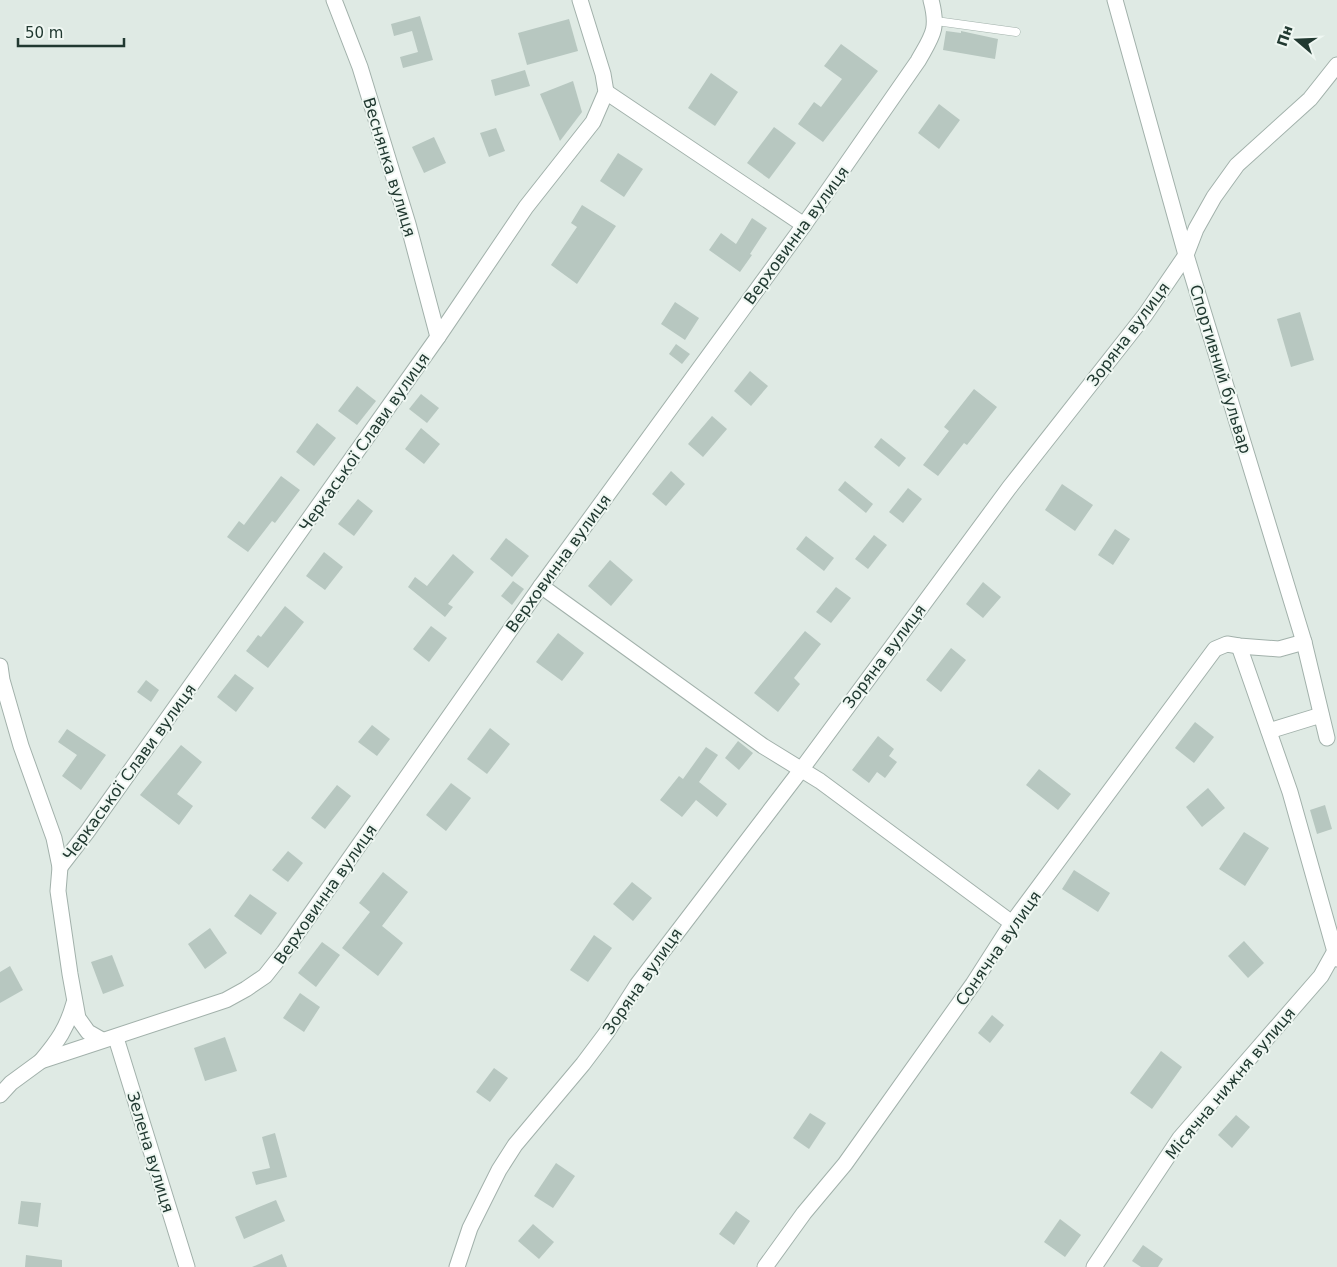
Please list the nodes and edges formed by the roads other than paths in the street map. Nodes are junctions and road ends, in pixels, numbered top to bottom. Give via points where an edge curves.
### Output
1 (334, 0) edge
2 (580, 0) edge
3 (932, 0) edge
4 (1115, 0) edge
5 (936, 21) junction
6 (1016, 32) dead end
7 (1337, 65) edge
8 (606, 92) junction
9 (804, 225) junction
10 (1186, 255) junction
11 (438, 337) junction
12 (541, 586) junction
13 (1304, 642) junction
14 (1239, 646) junction
15 (0, 666) edge
16 (1321, 715) junction
17 (1269, 732) junction
18 (1327, 738) dead end
19 (801, 770) junction
20 (60, 867) junction
21 (1012, 923) junction
22 (1336, 955) edge
23 (75, 999) junction
24 (109, 1039) junction
25 (41, 1061) junction
26 (0, 1096) edge
27 (187, 1267) edge
28 (457, 1267) edge
29 (765, 1267) edge
30 (1094, 1267) edge

1 - 11 street, Веснянка вулиця via 360,67
2 - 8 street
3 - 5 street
4 - 10 street, Спортивний бульвар
5 - 6 lane
5 - 9 street, Верховинна вулиця via 918,61
7 - 10 street, Зоряна вулиця via 1310,99 1237,165 1214,197
8 - 9 street
8 - 11 street, Черкаської Слави вулиця via 593,122 526,207
9 - 12 street, Верховинна вулиця
10 - 13 street, Спортивний бульвар
10 - 19 street, Зоряна вулиця via 1145,315 1009,488
11 - 20 street, Черкаської Слави вулиця
12 - 19 street
12 - 24 street, Верховинна вулиця via 265,976 226,1000
13 - 14 street, Сонячна вулиця via 1279,649
13 - 16 street, Спортивний бульвар
14 - 17 street
14 - 21 street, Сонячна вулиця via 1227,644 1215,649
15 - 20 street via 21,746 54,838
16 - 17 street
16 - 18 street, Спортивний бульвар
17 - 22 street via 1290,792
19 - 21 street
19 - 28 street, Зоряна вулиця via 642,978 601,1040 514,1145 470,1228
20 - 23 street via 58,891
21 - 29 street, Сонячна вулиця via 973,984 845,1164
22 - 30 street, Місячна нижня вулиця via 1180,1138
23 - 24 street via 82,1025 95,1037
23 - 25 street via 63,1033
24 - 25 street, Верховинна вулиця
24 - 27 street, Зелена вулиця
25 - 26 street via 11,1083

